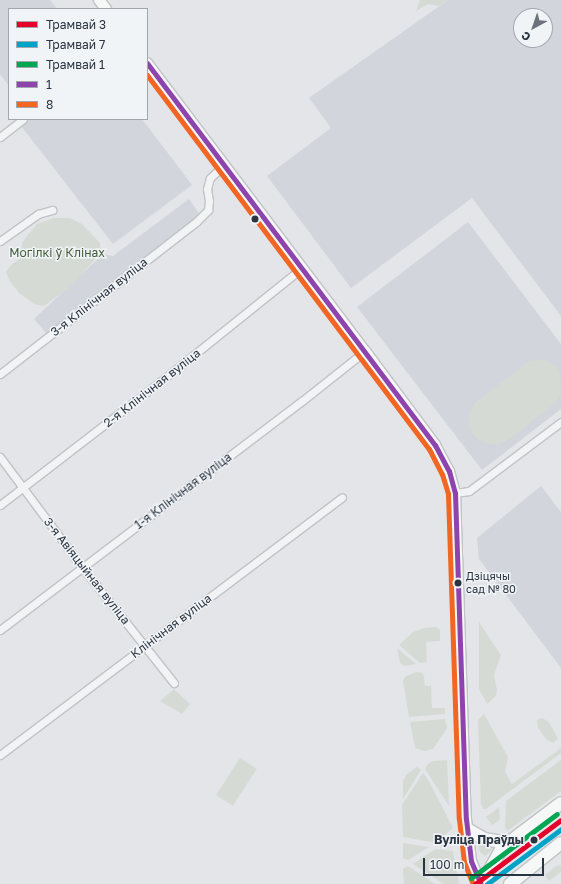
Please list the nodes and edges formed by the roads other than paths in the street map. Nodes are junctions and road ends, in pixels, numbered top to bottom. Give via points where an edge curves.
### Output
1 (99, 0) edge
2 (105, 8) edge
3 (148, 64) edge
4 (22, 120) edge
5 (0, 137) edge
6 (224, 165) junction
7 (52, 210) dead end
8 (0, 241) edge
9 (302, 268) junction
10 (365, 351) junction
11 (0, 374) edge
12 (561, 422) edge
13 (0, 457) edge
14 (23, 487) junction
15 (455, 493) junction
16 (342, 497) dead end
17 (0, 505) edge
18 (82, 568) junction
19 (0, 630) edge
20 (145, 645) junction
21 (174, 683) dead end
22 (0, 756) edge
23 (561, 803) edge
24 (467, 829) junction
25 (508, 843) junction
26 (561, 843) edge
27 (481, 884) edge
28 (510, 884) edge

1 - 2 main road
3 - 6 main road
4 - 5 street
6 - 9 main road
6 - 11 street, 3-я Клінічная вуліца via 210,178 207,189 208,210 198,222
7 - 8 street via 38,214
9 - 10 main road
9 - 14 street, 2-я Клінічная вуліца
10 - 15 main road via 435,445 450,471
10 - 18 street, 1-я Клінічная вуліца
12 - 15 street via 469,491
13 - 14 street, 3-я Авіяцыйная вуліца
14 - 17 street, 2-я Клінічная вуліца
14 - 18 street, 3-я Авіяцыйная вуліца
15 - 24 main road
16 - 20 street, Клінічная вуліца
18 - 19 street, 1-я Клінічная вуліца
18 - 20 street, 3-я Авіяцыйная вуліца
20 - 21 street, 3-я Авіяцыйная вуліца
20 - 22 street, Клінічная вуліца
23 - 25 main road
24 - 25 main road via 484,839
24 - 27 main road via 471,861
25 - 27 main road
26 - 28 main road

